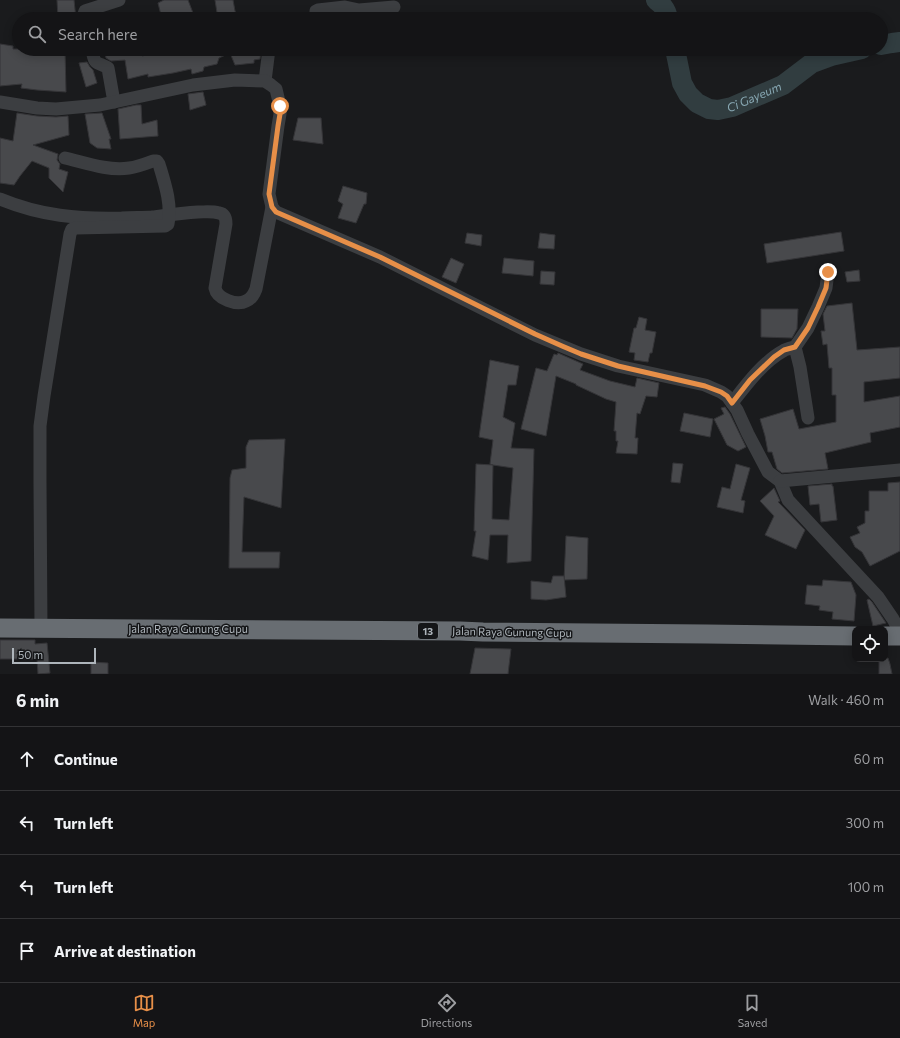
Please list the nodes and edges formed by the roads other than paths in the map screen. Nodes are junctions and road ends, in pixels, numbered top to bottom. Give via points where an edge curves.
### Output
1 (119, 0) edge
2 (394, 7) dead end
3 (316, 10) edge
4 (85, 12) edge
5 (94, 56) edge
6 (268, 56) edge
7 (265, 81) junction
8 (0, 102) edge
9 (114, 102) junction
10 (65, 158) dead end
11 (0, 199) edge
12 (272, 207) junction
13 (168, 218) junction
14 (828, 272) dead end
15 (795, 347) junction
16 (732, 403) junction
17 (808, 418) dead end
18 (900, 470) edge
19 (780, 481) junction
20 (0, 628) edge
21 (41, 628) junction
22 (900, 632) edge
23 (852, 636) edge
24 (888, 636) edge
25 (900, 636) edge

1 - 4 street
2 - 3 street
5 - 9 street via 97,63 108,68
6 - 7 street
7 - 9 street via 235,80 194,85
7 - 12 street via 276,89 280,106 269,194
8 - 9 street via 56,109
10 - 13 street via 110,168 128,168 157,161 167,192
11 - 13 street via 29,209 72,217
12 - 13 street via 254,295 240,303 220,297 214,288 226,224 224,215 210,212
12 - 16 street via 276,212 380,257 562,346 618,366 705,386 721,392
13 - 21 street via 166,226 76,228 72,229 70,234 40,426
14 - 15 street via 826,288 818,307
15 - 16 street via 784,350 769,361
15 - 17 street
16 - 19 street via 768,472
18 - 19 street
19 - 22 street via 788,500 878,597
20 - 21 highway, Jalan Raya Gunung Cupu / 13
21 - 23 highway, Jalan Raya Gunung Cupu / 13
24 - 25 highway

